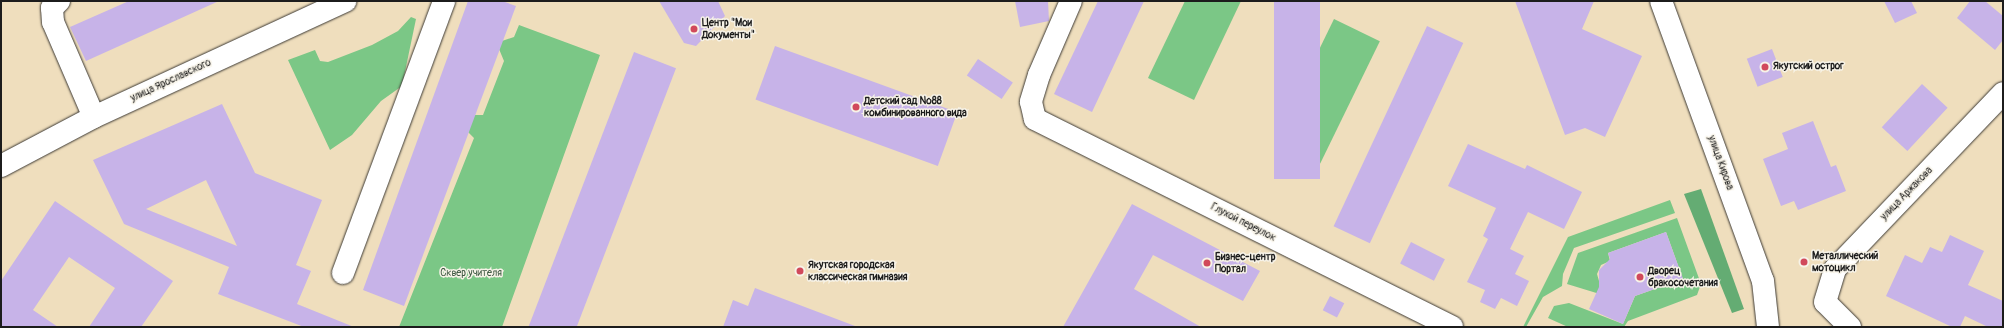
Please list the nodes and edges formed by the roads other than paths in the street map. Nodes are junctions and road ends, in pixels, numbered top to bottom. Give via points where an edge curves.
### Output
1 (59, 1) edge
2 (344, 1) edge
3 (444, 1) edge
4 (1071, 1) edge
5 (1661, 1) edge
6 (2003, 93) edge
7 (94, 117) junction
8 (1, 166) edge
9 (343, 273) dead end
10 (1452, 327) edge
11 (1768, 327) edge
12 (1850, 327) edge

1 - 7 street via 52,8 53,22
2 - 7 street, улица Ярославского
3 - 9 street
4 - 10 street, Глухой переулок via 1039,75 1031,102 1035,119
5 - 11 street, улица Кирова via 1763,281
6 - 12 street, улица Аржакова via 1835,269 1825,302
7 - 8 street, улица Ярославского

